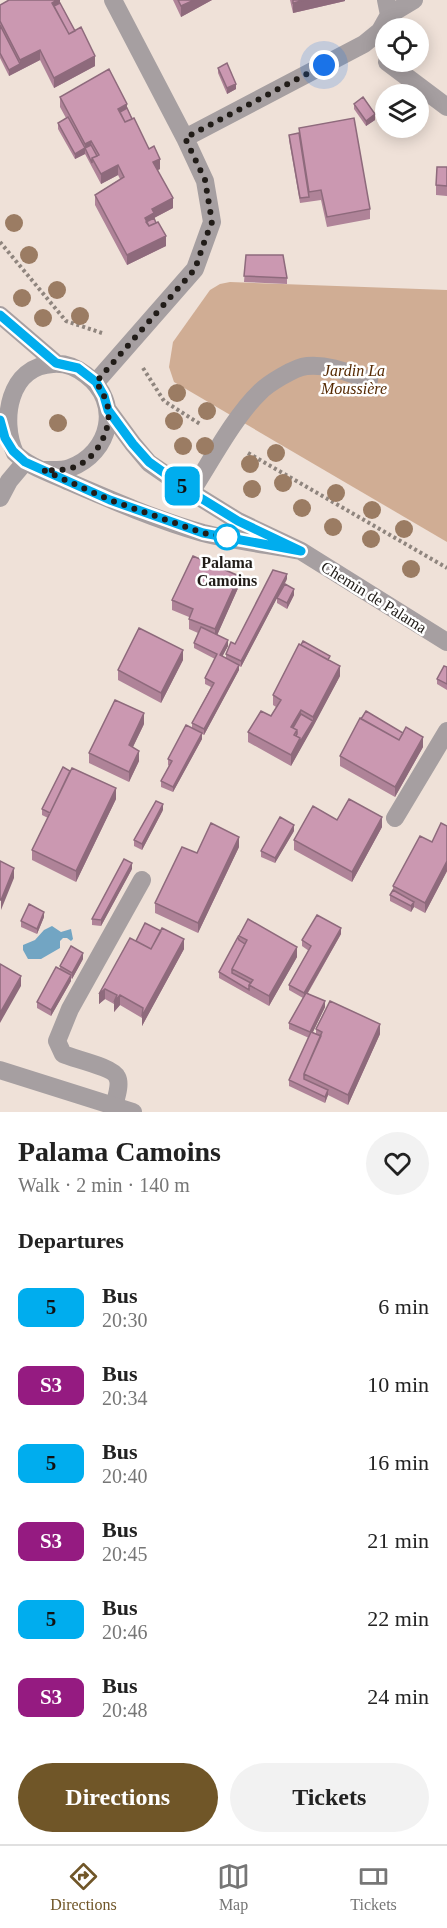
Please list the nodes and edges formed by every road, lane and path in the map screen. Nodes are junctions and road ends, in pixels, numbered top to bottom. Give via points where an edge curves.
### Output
1 (113, 0) edge
2 (414, 0) edge
3 (387, 8) edge
4 (364, 44) junction
5 (375, 52) edge
6 (401, 72) edge
7 (447, 107) edge
8 (185, 138) junction
9 (0, 315) edge
10 (56, 363) junction
11 (369, 381) dead end
12 (96, 382) junction
13 (108, 410) junction
14 (1, 422) edge
15 (25, 462) junction
16 (43, 470) junction
17 (191, 492) junction
18 (0, 498) edge
19 (301, 551) junction
20 (447, 642) edge
21 (447, 731) edge
22 (395, 818) dead end
23 (142, 880) dead end
24 (0, 1070) edge
25 (114, 1106) junction
26 (133, 1112) edge

1 - 8 street
2 - 3 street
3 - 4 street via 380,31
4 - 5 street
4 - 8 street
6 - 7 street
8 - 12 street via 205,180 212,222 195,269
9 - 10 street
10 - 12 street via 78,368
10 - 14 street via 38,366 9,388
11 - 17 street via 333,367 305,366 289,373 259,392
12 - 13 street
13 - 16 street via 105,436 91,457 68,469
13 - 17 street, Chemin de Palama via 149,462
14 - 15 street via 5,438
15 - 16 street
15 - 18 street
16 - 19 street, Chemin de Palama via 110,500 203,533
17 - 19 street, Chemin de Palama via 238,521
19 - 20 street, Chemin de Palama
21 - 22 street
23 - 25 street via 70,1008 57,1041 63,1054 117,1076
24 - 25 street
25 - 26 street

